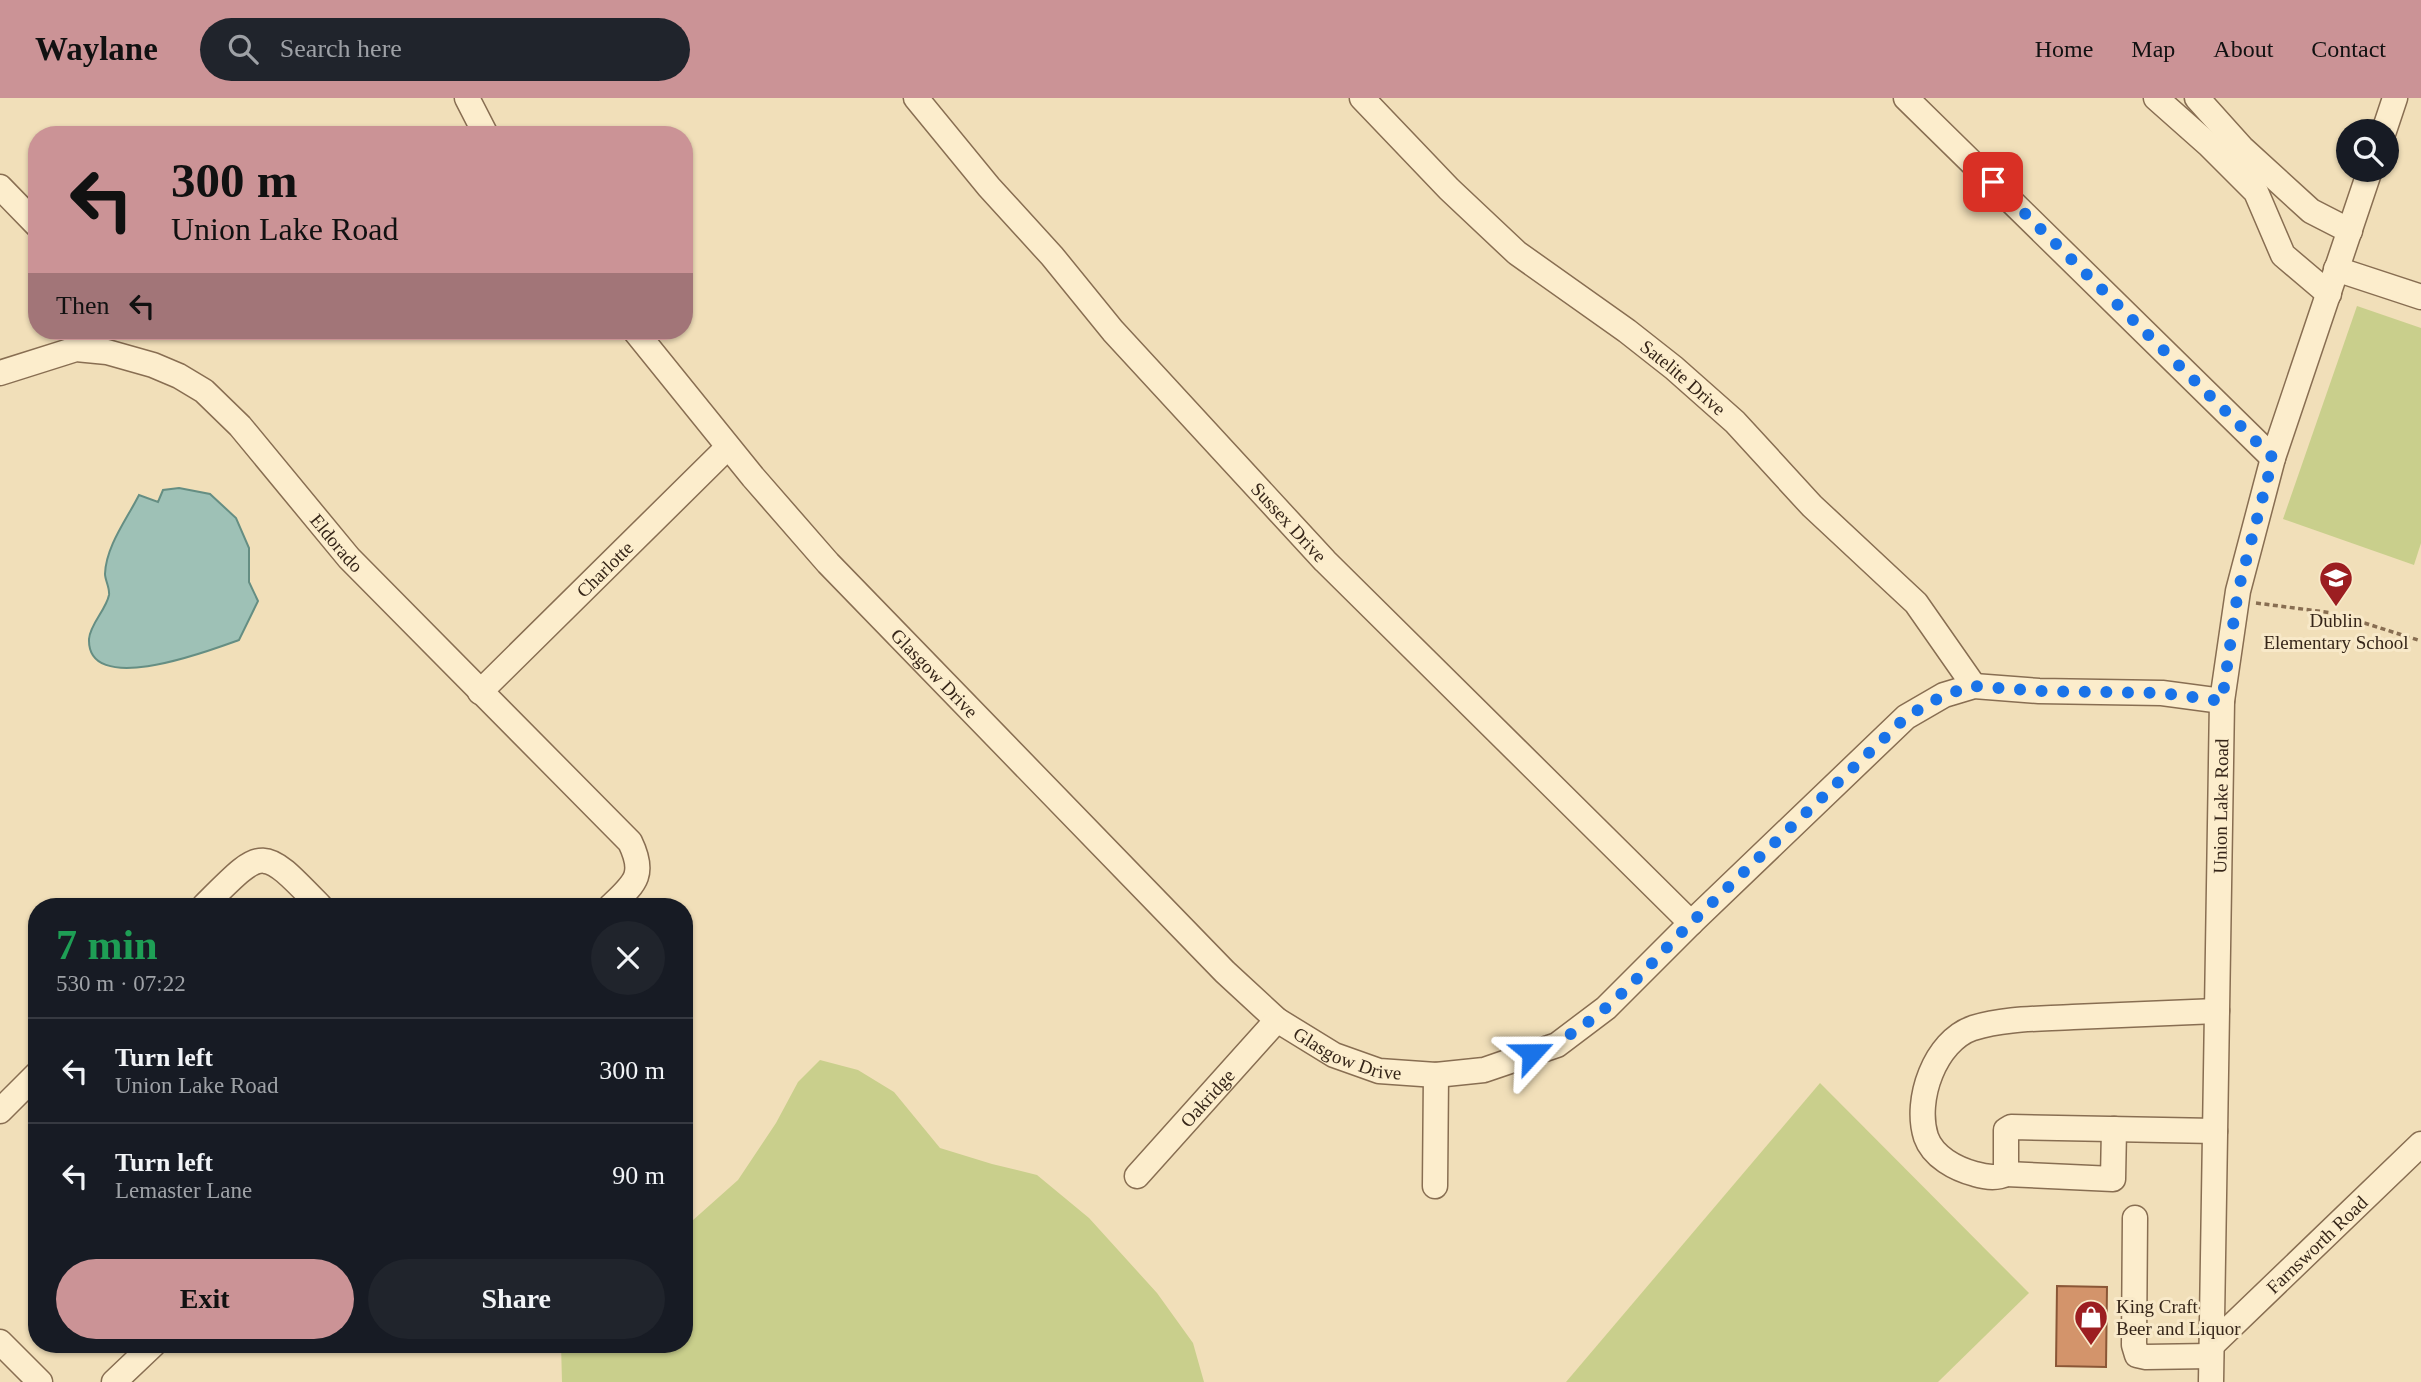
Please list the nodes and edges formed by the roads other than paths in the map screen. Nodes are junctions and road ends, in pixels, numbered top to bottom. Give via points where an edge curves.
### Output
1 (467, 98) edge
2 (916, 98) edge
3 (1362, 98) edge
4 (1906, 98) edge
5 (2156, 98) edge
6 (2197, 98) edge
7 (2395, 98) edge
8 (2388, 119) edge
9 (481, 126) edge
10 (2367, 182) edge
11 (0, 187) edge
12 (28, 216) edge
13 (2350, 231) junction
14 (2336, 269) junction
15 (2329, 294) junction
16 (2421, 296) edge
17 (75, 340) edge
18 (642, 340) edge
19 (0, 373) edge
20 (729, 447) junction
21 (2273, 458) junction
22 (1974, 686) junction
23 (480, 692) junction
24 (2222, 701) junction
25 (212, 898) edge
26 (312, 898) edge
27 (619, 898) edge
28 (1691, 923) junction
29 (2217, 1011) junction
30 (1277, 1020) junction
31 (1436, 1075) junction
32 (28, 1083) edge
33 (0, 1111) edge
34 (2114, 1129) junction
35 (2215, 1131) junction
36 (2421, 1144) edge
37 (2006, 1174) junction
38 (1137, 1176) dead end
39 (1435, 1186) dead end
40 (2135, 1218) dead end
41 (0, 1342) edge
42 (2211, 1351) junction
43 (145, 1353) edge
44 (40, 1382) edge
45 (114, 1382) edge
46 (2211, 1382) edge

1 - 9 street
2 - 28 street, Sussex Drive via 1113,331 1325,561
3 - 22 street, Satelite Drive via 1517,253 1664,360 1735,422 1812,506 1916,603
4 - 21 street
5 - 15 street via 2256,192 2283,256
6 - 13 street via 2242,148 2311,212
7 - 8 street
10 - 13 street, Union Lake Road
11 - 12 street
13 - 14 street, Union Lake Road
14 - 15 street, Union Lake Road
14 - 16 street
15 - 21 street, Union Lake Road
17 - 19 street, Eldorado
17 - 23 street, Eldorado via 153,365 204,391 240,426 349,558
18 - 20 street, Glasgow Drive
20 - 23 street, Charlotte
20 - 30 street, Glasgow Drive via 836,572
21 - 24 street, Union Lake Road via 2238,591
22 - 24 street, Glasgow Drive via 2162,693
22 - 28 street, Glasgow Drive via 1944,695 1906,717
23 - 27 street, Eldorado via 630,842 648,869
24 - 29 street, Union Lake Road
25 - 26 street via 249,863 259,860 283,868
28 - 31 street, Glasgow Drive via 1606,1008 1557,1045 1484,1070
29 - 35 street, Union Lake Road
29 - 37 street via 2021,1020 1972,1029 1953,1040 1929,1078 1923,1119 1927,1138 1936,1152 1965,1172 1984,1177
30 - 31 street, Glasgow Drive via 1334,1055 1379,1071
30 - 38 street, Oakridge
31 - 39 street
32 - 33 street
34 - 35 street
34 - 37 street via 2011,1127 2006,1130
34 - 37 street via 2113,1179
35 - 42 street, Union Lake Road
36 - 42 street, Farnsworth Road
40 - 42 street via 2137,1355
41 - 44 street
42 - 46 street, Union Lake Road
43 - 45 street

